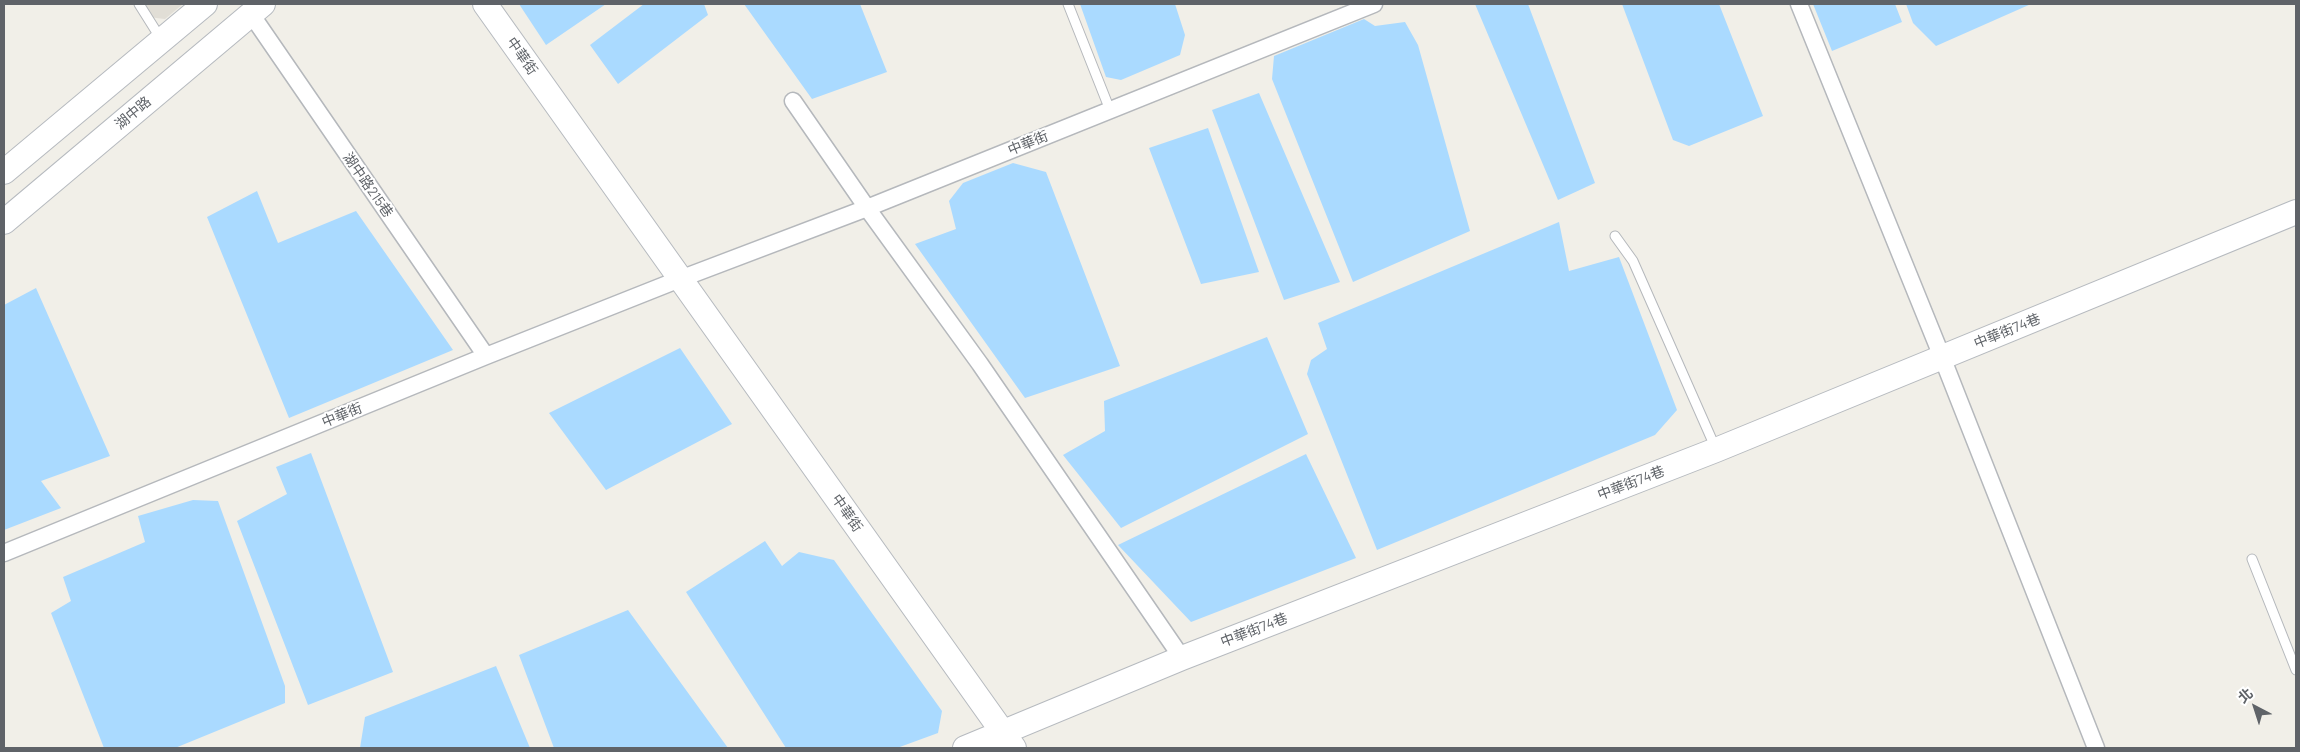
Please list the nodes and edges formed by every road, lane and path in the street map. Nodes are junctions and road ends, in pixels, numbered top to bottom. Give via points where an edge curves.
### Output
1 (139, 4) edge
2 (204, 4) edge
3 (485, 4) edge
4 (1068, 4) edge
5 (1374, 4) edge
6 (1799, 4) edge
7 (257, 9) edge
8 (162, 40) junction
9 (793, 101) dead end
10 (1110, 110) junction
11 (4, 172) edge
12 (866, 208) junction
13 (2296, 212) edge
14 (4, 222) edge
15 (1614, 236) dead end
16 (680, 278) junction
17 (486, 356) junction
18 (1942, 357) junction
19 (1716, 450) junction
20 (4, 553) edge
21 (2252, 559) dead end
22 (1182, 658) junction
23 (2296, 670) edge
24 (1009, 741) edge
25 (965, 748) edge
26 (2096, 748) edge

1 - 8 lane
2 - 8 street
3 - 16 street, 中華街
4 - 10 lane
5 - 10 street, 中華街
6 - 18 street
7 - 14 street, 湖中路
7 - 17 street, 湖中路215巷
8 - 11 street
9 - 12 street
10 - 12 street, 中華街
12 - 16 street, 中華街
12 - 22 street via 980,364
13 - 18 street, 中華街74巷
15 - 19 lane via 1633,260
16 - 17 street, 中華街
16 - 24 street, 中華街
17 - 20 street, 中華街
18 - 19 street, 中華街74巷
18 - 26 street
19 - 22 street, 中華街74巷
21 - 23 lane
22 - 24 street, 中華街74巷
24 - 25 street, 中華街74巷

